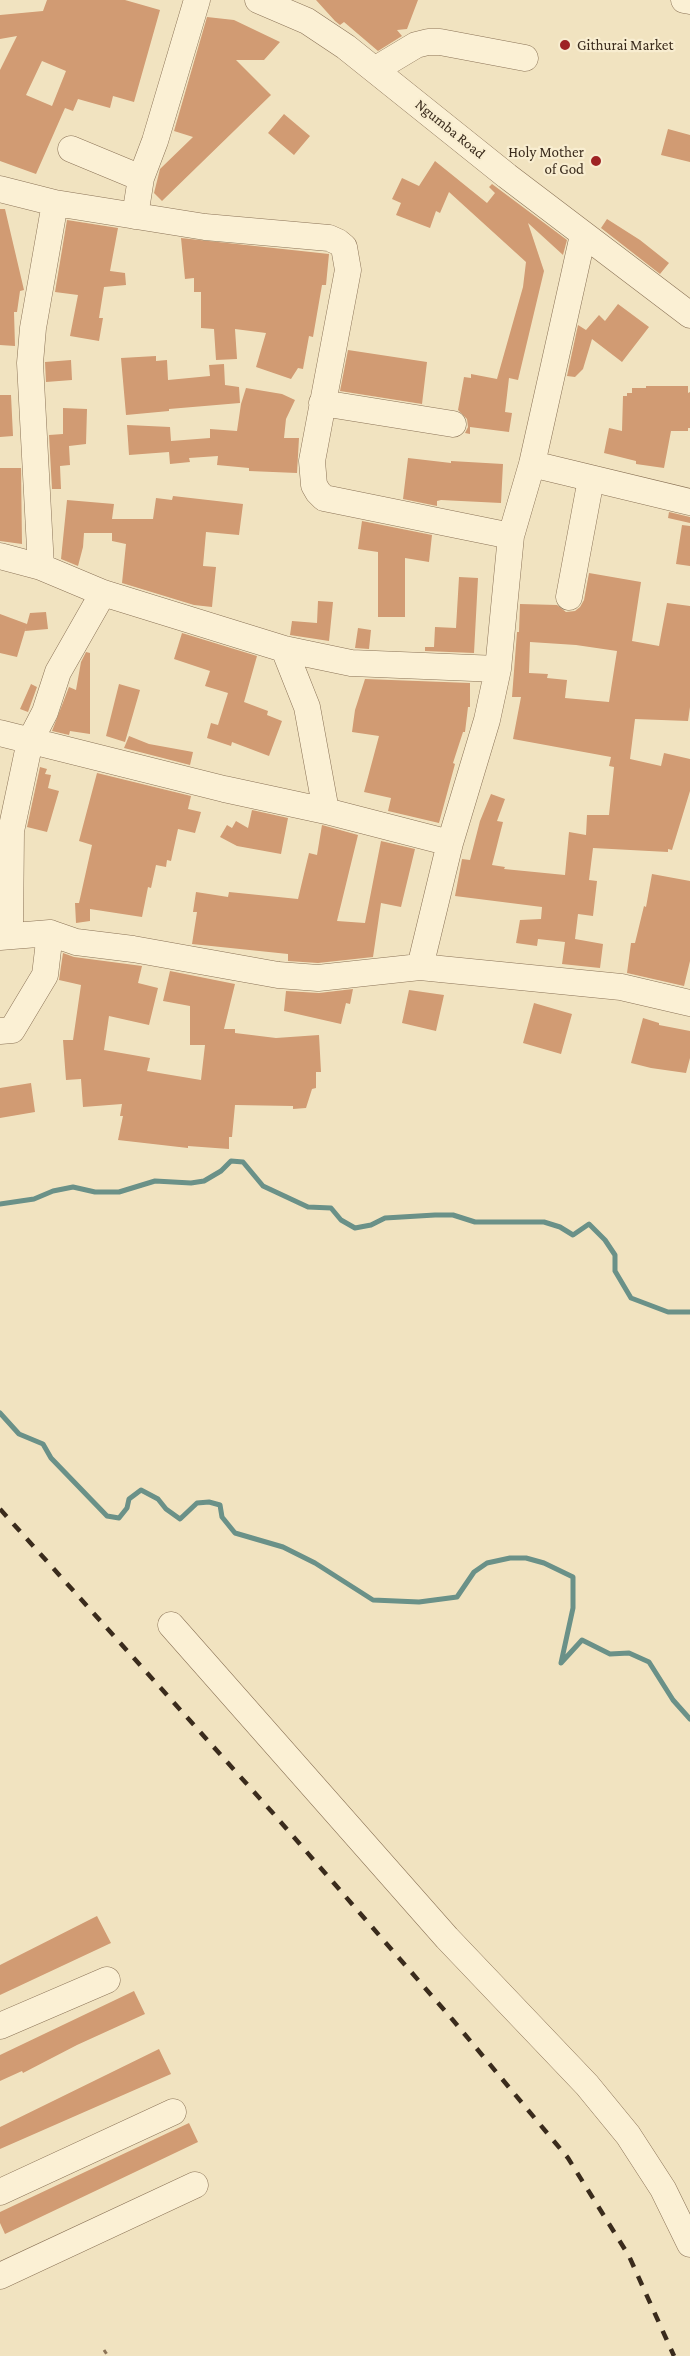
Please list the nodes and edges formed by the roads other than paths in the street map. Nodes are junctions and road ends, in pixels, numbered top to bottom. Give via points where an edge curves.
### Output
1 (197, 0) edge
2 (258, 0) edge
3 (684, 0) edge
4 (690, 1) edge
5 (525, 58) dead end
6 (376, 69) junction
7 (71, 149) dead end
8 (141, 178) junction
9 (0, 189) edge
10 (55, 203) junction
11 (135, 216) junction
12 (583, 235) junction
13 (690, 315) edge
14 (322, 403) junction
15 (453, 424) dead end
16 (532, 464) junction
17 (591, 479) junction
18 (690, 502) edge
19 (511, 536) junction
20 (0, 556) edge
21 (41, 567) junction
22 (103, 593) junction
23 (569, 597) dead end
24 (284, 649) junction
25 (498, 669) junction
26 (0, 733) edge
27 (30, 741) junction
28 (326, 810) junction
29 (5, 830) edge
30 (450, 843) junction
31 (50, 933) junction
32 (5, 936) edge
33 (420, 967) junction
34 (690, 1003) edge
35 (0, 1030) edge
36 (171, 1624) dead end
37 (106, 1980) dead end
38 (0, 2026) edge
39 (174, 2112) dead end
40 (195, 2185) dead end
41 (0, 2192) edge
42 (690, 2244) edge
43 (0, 2276) edge

1 - 8 street
2 - 6 street, Ngumba Road via 307,21
3 - 4 street
5 - 6 street via 428,42
6 - 12 street, Ngumba Road
7 - 8 street
8 - 11 street
9 - 10 street
10 - 11 street
10 - 21 street via 30,363
11 - 14 street via 205,227 329,238 344,247 348,270
12 - 13 street, Ngumba Road
12 - 16 street
14 - 15 street
14 - 19 street via 312,461 314,485 324,498
16 - 17 street
16 - 19 street
17 - 18 street
17 - 23 street
19 - 25 street
20 - 21 street
21 - 22 street
22 - 24 street
22 - 27 street via 58,672
24 - 25 street via 351,663
24 - 28 street via 307,707
25 - 30 street
26 - 27 street
27 - 28 street
27 - 29 street
28 - 30 street
29 - 32 street
30 - 33 street
31 - 32 street
31 - 33 street via 76,942 278,975 318,978
31 - 35 street via 45,975 12,1030
33 - 34 street via 621,987
36 - 42 street via 447,1938 587,2085 634,2144 663,2189
37 - 38 street
39 - 41 street
40 - 43 street

